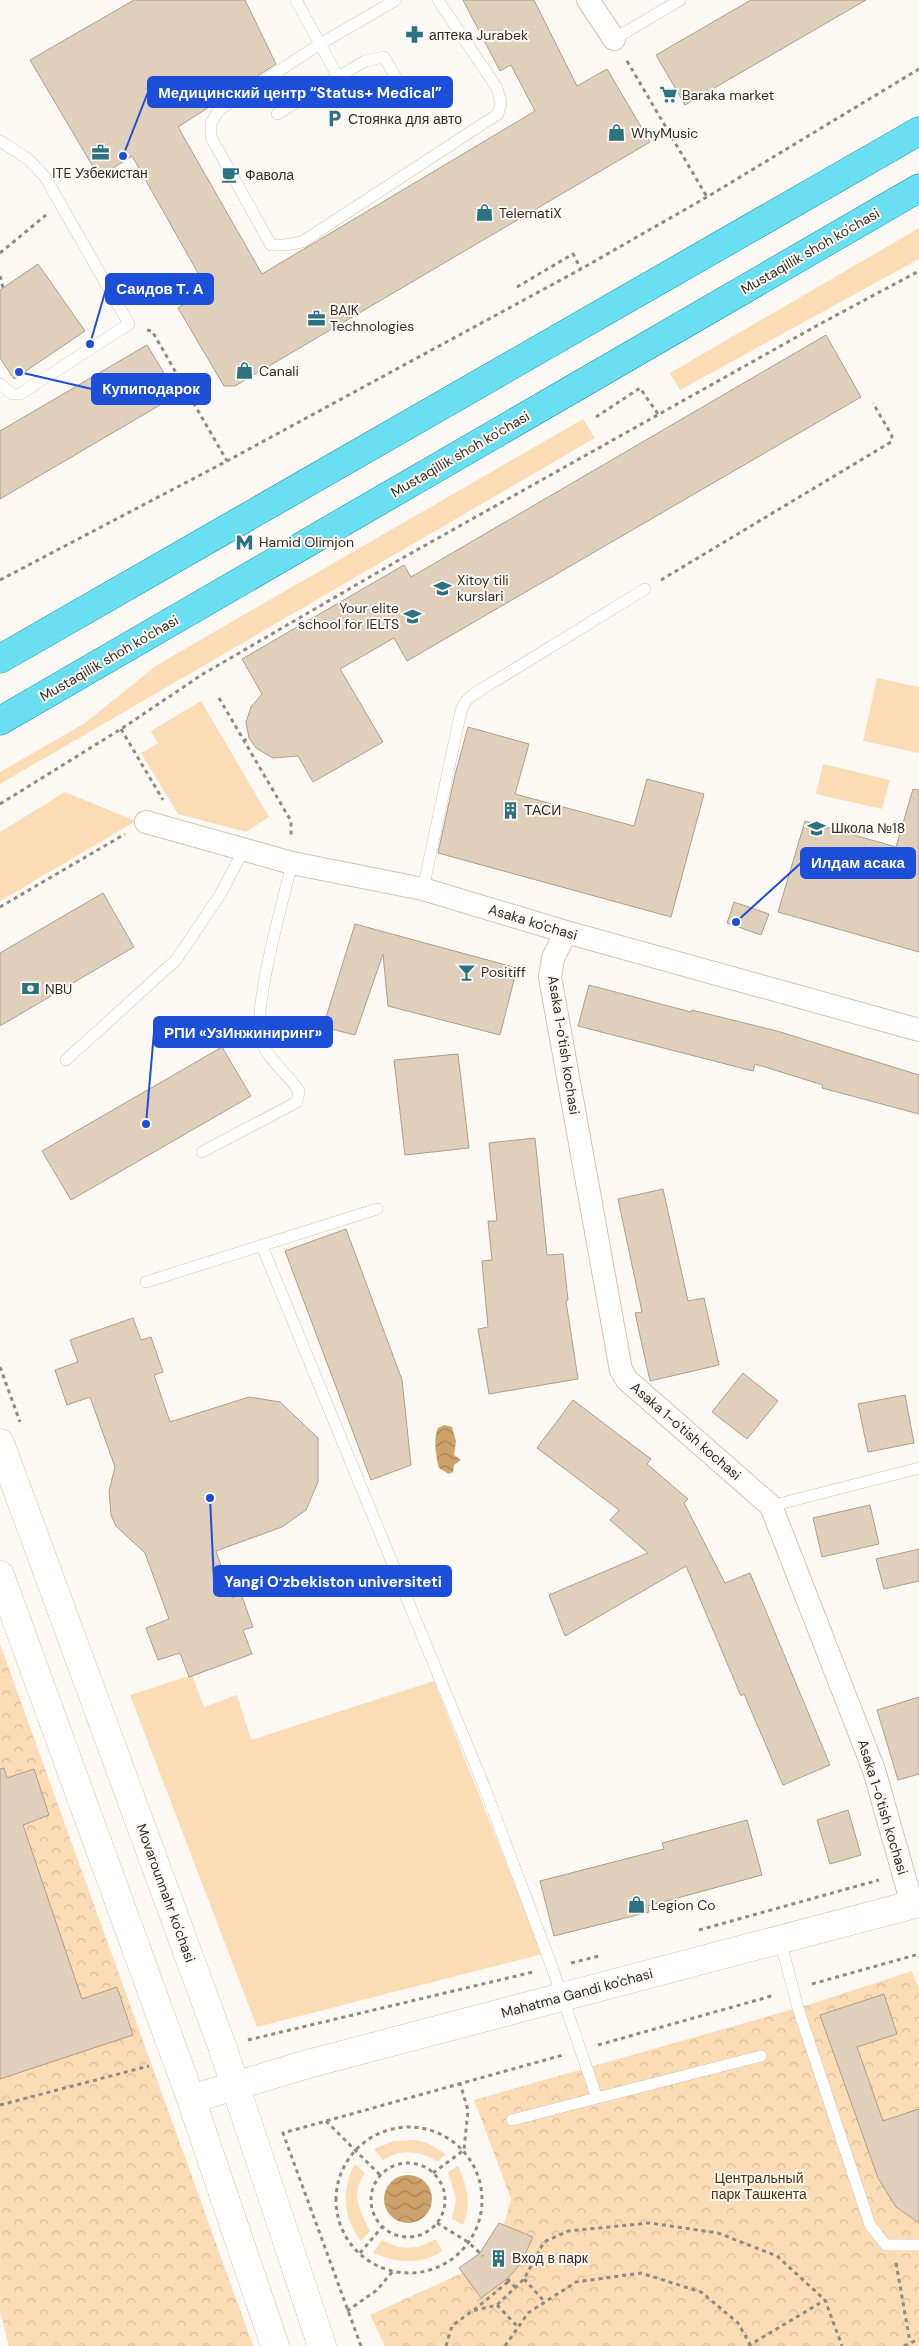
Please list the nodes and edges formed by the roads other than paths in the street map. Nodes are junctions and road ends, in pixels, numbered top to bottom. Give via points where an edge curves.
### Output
1 (296, 0) edge
2 (396, 0) edge
3 (438, 0) edge
4 (588, 0) edge
5 (680, 0) edge
6 (614, 38) joint
7 (320, 44) junction
8 (338, 77) junction
9 (402, 88) dead end
10 (277, 114) dead end
11 (919, 131) edge
12 (0, 141) edge
13 (919, 188) edge
14 (0, 384) edge
15 (645, 589) road end
16 (0, 659) edge
17 (0, 721) edge
18 (146, 822) road end
19 (244, 849) junction
20 (292, 862) junction
21 (422, 889) junction
22 (566, 932) junction
23 (919, 1030) edge
24 (66, 1060) dead end
25 (202, 1152) dead end
26 (377, 1209) dead end
27 (262, 1246) junction
28 (146, 1282) dead end
29 (0, 1443) edge
30 (919, 1468) edge
31 (771, 1506) junction
32 (0, 1575) edge
33 (916, 1904) edge
34 (780, 1940) junction
35 (563, 1997) junction
36 (761, 2056) dead end
37 (236, 2085) junction
38 (597, 2098) junction
39 (191, 2099) junction
40 (512, 2120) dead end
41 (919, 2245) edge
42 (275, 2346) edge
43 (322, 2346) edge

1 - 7 lane
2 - 7 lane
3 - 7 lane via 498,88 501,102 498,114 302,242 271,244 212,136 212,123 219,110
4 - 6 street
5 - 6 lane
7 - 8 lane
8 - 9 lane via 365,61 384,57
8 - 10 lane
11 - 16 main road
12 - 14 lane via 28,159 45,177 129,324 20,394 12,394
13 - 17 main road, Mustaqillik shoh ko'chasi
15 - 21 lane via 465,702
18 - 19 street, Asaka ko'chasi
19 - 20 street, Asaka ko'chasi
19 - 24 lane via 220,895 176,960
20 - 21 street, Asaka ko'chasi
20 - 25 lane via 259,1007 261,1042 275,1063 290,1076 299,1091 297,1102
21 - 22 street, Asaka ko'chasi
22 - 23 street, Asaka ko'chasi
22 - 31 street, Asaka 1-o'tish kochasi via 553,958 550,977 621,1370 627,1380
26 - 27 lane
27 - 28 lane
27 - 35 lane via 484,1786
29 - 37 street, Movarounnahr ko'chasi
30 - 31 lane
31 - 33 street, Asaka 1-o'tish kochasi via 874,1770 903,1873
32 - 39 street
33 - 34 street, Mahatma Gandi ko'chasi
34 - 35 street, Mahatma Gandi ko'chasi
34 - 41 lane via 798,2008 870,2225 886,2245
35 - 37 street, Mahatma Gandi ko'chasi
35 - 38 lane
36 - 38 lane
37 - 39 street, Mahatma Gandi ko'chasi
37 - 43 street, Movarounnahr ko'chasi
38 - 40 lane
39 - 42 street

